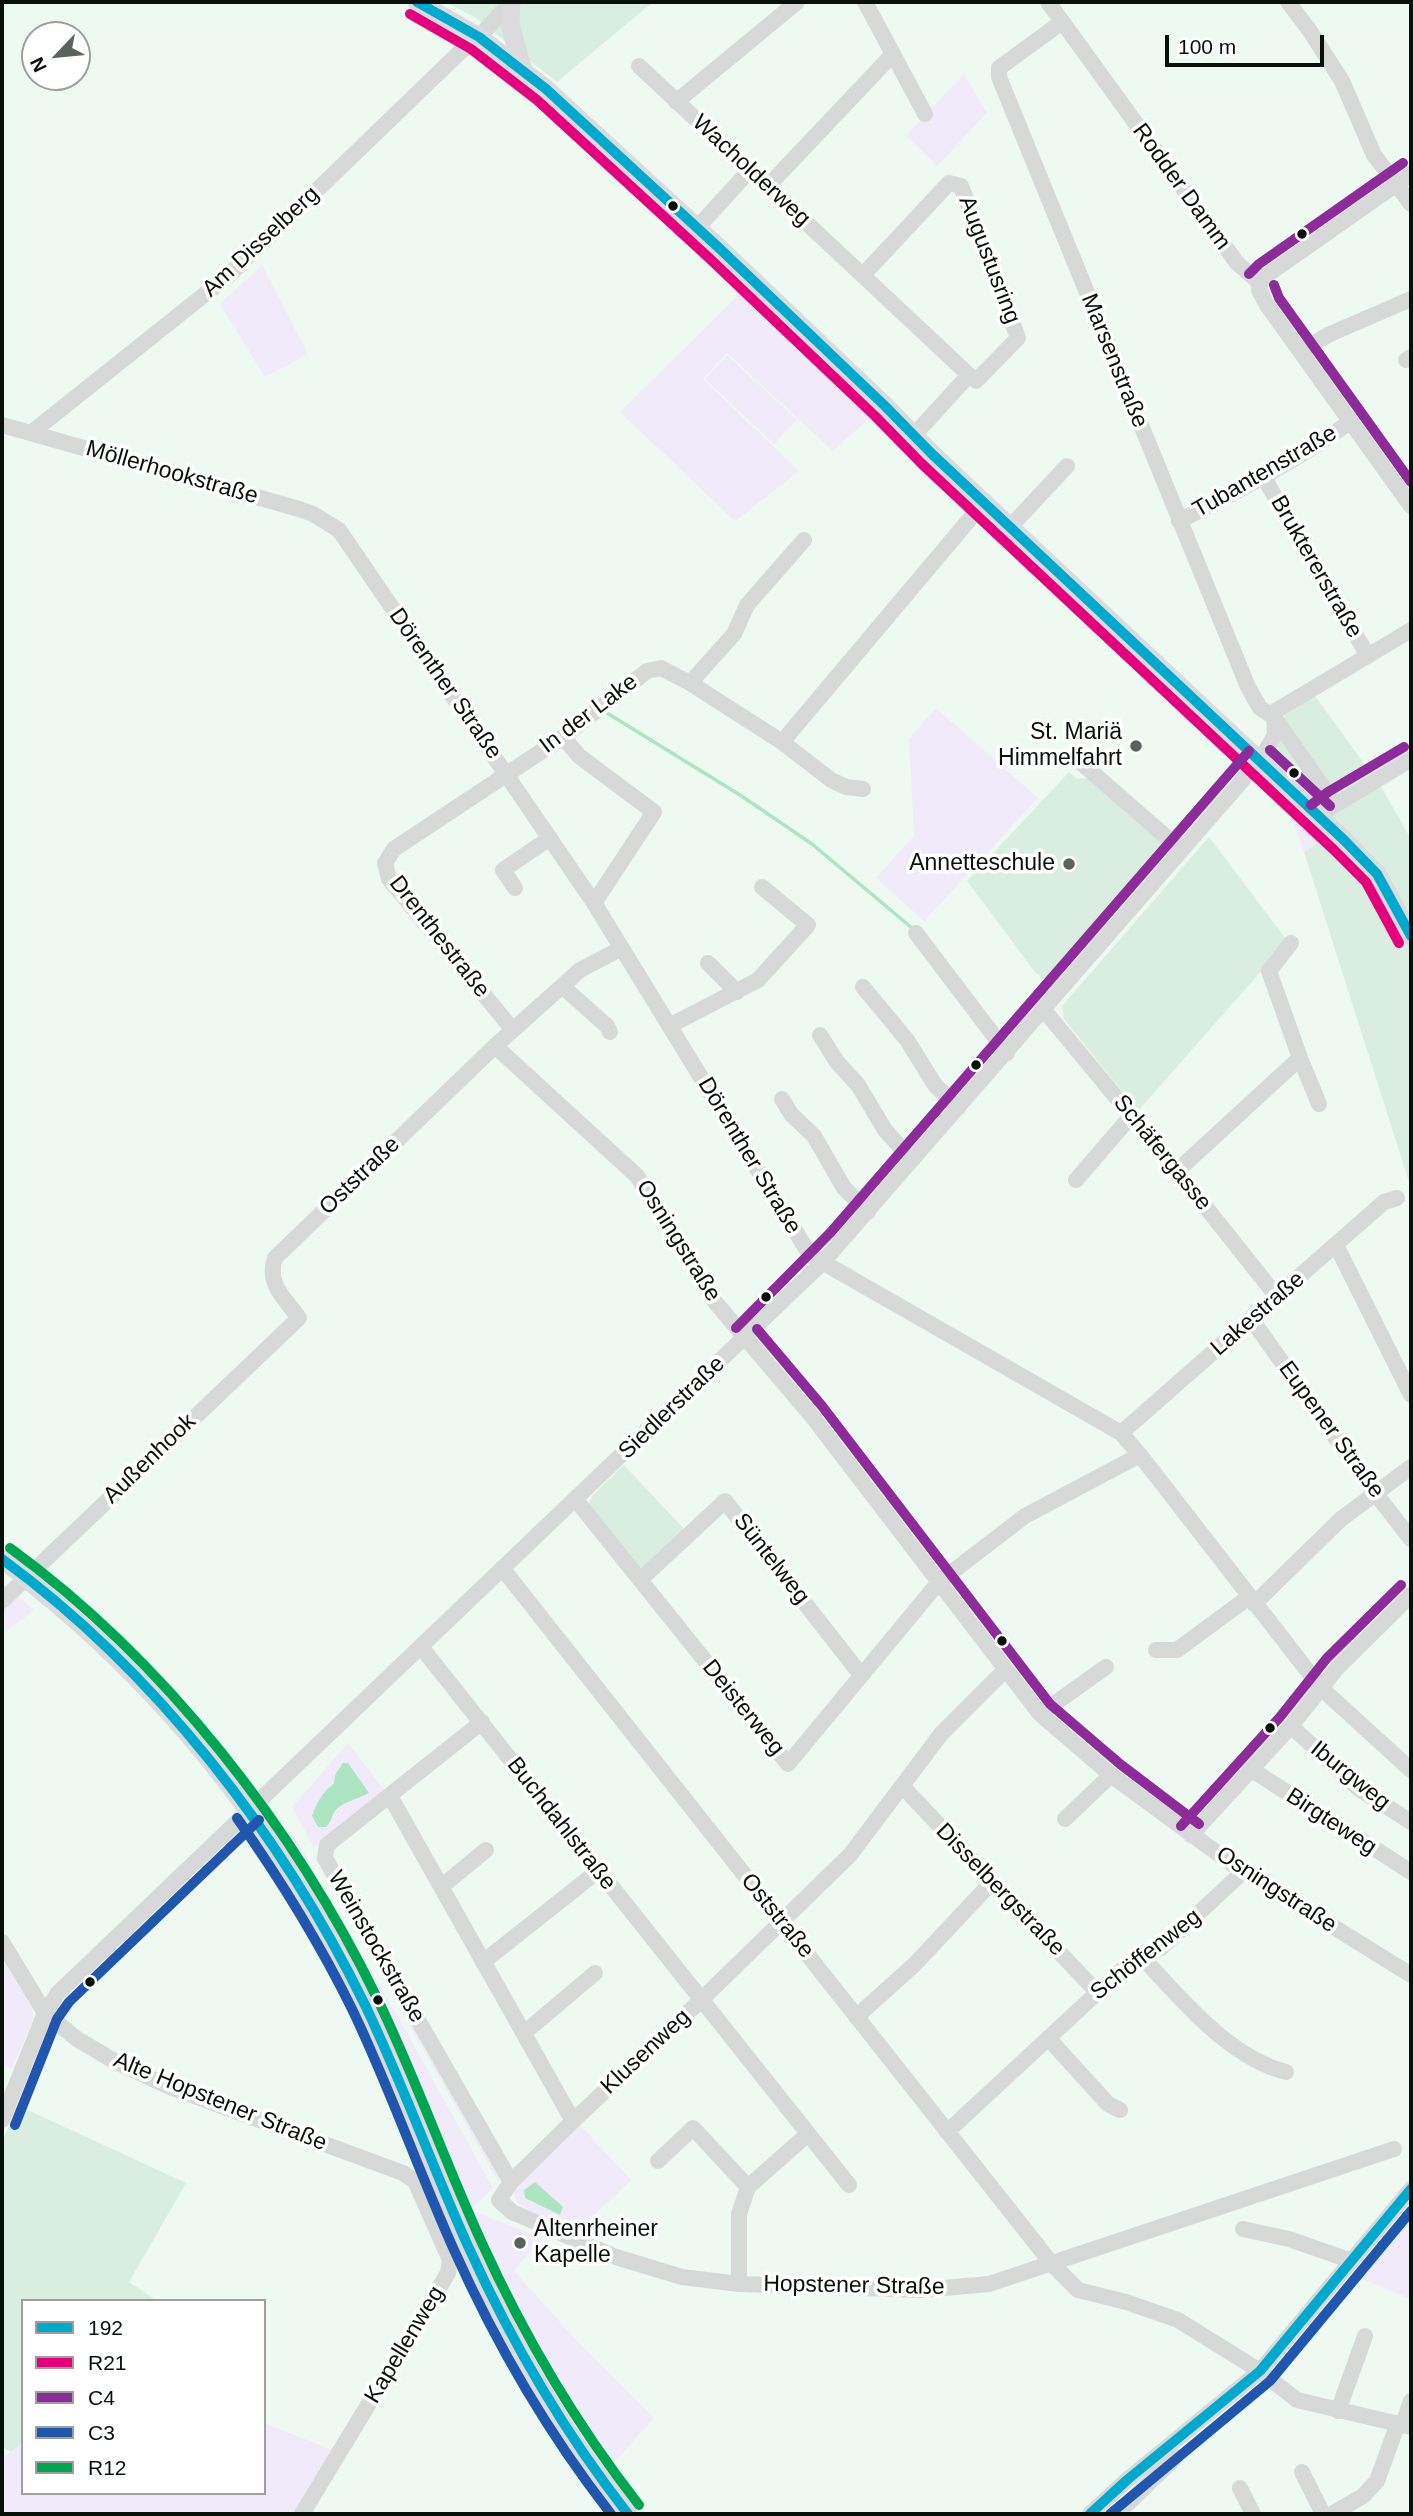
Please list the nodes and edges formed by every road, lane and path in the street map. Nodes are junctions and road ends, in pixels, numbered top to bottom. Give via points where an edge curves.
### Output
1 (417, 2) edge
2 (511, 2) edge
3 (797, 2) edge
4 (865, 2) edge
5 (1048, 2) edge
6 (1288, 2) edge
7 (1062, 22) junction
8 (480, 37) junction
9 (893, 54) junction
10 (639, 66) dead end
11 (522, 68) junction
12 (676, 102) junction
13 (925, 114) dead end
14 (750, 170) junction
15 (1411, 174) edge
16 (1395, 184) junction
17 (768, 186) junction
18 (1411, 204) edge
19 (697, 228) junction
20 (863, 275) junction
21 (1260, 283) junction
22 (1411, 299) edge
23 (1300, 351) junction
24 (969, 375) junction
25 (1350, 422) junction
26 (2, 425) edge
27 (32, 433) junction
28 (915, 434) junction
29 (1067, 466) dead end
30 (1411, 477) edge
31 (1264, 478) junction
32 (1397, 486) junction
33 (985, 501) junction
34 (1411, 506) edge
35 (1179, 521) junction
36 (1011, 526) junction
37 (339, 530) joint
38 (804, 540) dead end
39 (1411, 630) edge
40 (1368, 656) junction
41 (690, 683) junction
42 (1274, 718) junction
43 (562, 737) junction
44 (782, 742) junction
45 (1411, 759) edge
46 (1078, 760) dead end
47 (1260, 760) junction
48 (506, 773) junction
49 (863, 789) dead end
50 (1335, 804) junction
51 (1320, 816) junction
52 (550, 838) junction
53 (1181, 850) junction
54 (762, 887) dead end
55 (515, 888) dead end
56 (594, 903) junction
57 (916, 933) dead end
58 (1411, 936) edge
59 (1292, 943) dead end
60 (622, 948) junction
61 (708, 963) dead end
62 (562, 986) junction
63 (863, 987) dead end
64 (737, 992) junction
65 (1044, 1010) junction
66 (671, 1026) junction
67 (513, 1030) junction
68 (610, 1031) dead end
69 (820, 1035) dead end
70 (495, 1046) junction
71 (1007, 1053) junction
72 (1300, 1058) junction
73 (782, 1099) dead end
74 (1319, 1104) dead end
75 (958, 1108) junction
76 (1132, 1115) junction
77 (912, 1160) junction
78 (1177, 1171) junction
79 (1076, 1180) dead end
80 (1397, 1198) dead end
81 (868, 1212) junction
82 (1336, 1245) junction
83 (822, 1263) junction
84 (1278, 1298) junction
85 (299, 1318) joint
86 (1252, 1320) junction
87 (746, 1338) junction
88 (1411, 1395) edge
89 (1121, 1433) junction
90 (1140, 1455) junction
91 (1411, 1467) edge
92 (1375, 1493) junction
93 (576, 1500) junction
94 (1411, 1539) edge
95 (2, 1559) edge
96 (502, 1568) junction
97 (640, 1580) junction
98 (939, 1583) junction
99 (1411, 1595) edge
100 (1251, 1600) junction
101 (2, 1601) edge
102 (421, 1647) junction
103 (1156, 1650) dead end
104 (1107, 1667) dead end
105 (1004, 1670) junction
106 (861, 1675) junction
107 (1321, 1688) junction
108 (1040, 1714) junction
109 (482, 1722) junction
110 (1291, 1726) junction
111 (1252, 1770) junction
112 (1411, 1770) edge
113 (1111, 1775) junction
114 (902, 1787) junction
115 (390, 1796) junction
116 (249, 1810) junction
117 (1065, 1819) dead end
118 (1411, 1822) edge
119 (1191, 1835) junction
120 (486, 1850) dead end
121 (598, 1871) junction
122 (1244, 1871) junction
123 (1411, 1872) edge
124 (992, 1882) junction
125 (441, 1887) junction
126 (782, 1922) junction
127 (2, 1942) edge
128 (1139, 1954) junction
129 (483, 1962) junction
130 (595, 1973) dead end
131 (1411, 1975) edge
132 (1097, 1992) junction
133 (701, 2000) junction
134 (45, 2013) junction
135 (856, 2017) junction
136 (524, 2033) junction
137 (1048, 2038) junction
138 (1286, 2072) dead end
139 (1120, 2110) dead end
140 (2, 2120) edge
141 (573, 2121) junction
142 (947, 2132) junction
143 (808, 2134) junction
144 (1394, 2149) dead end
145 (658, 2161) dead end
146 (403, 2174) joint
147 (511, 2182) junction
148 (849, 2185) dead end
149 (748, 2187) junction
150 (1411, 2189) edge
151 (1243, 2230) dead end
152 (1352, 2261) junction
153 (1052, 2264) junction
154 (738, 2284) junction
155 (1365, 2336) dead end
156 (1260, 2371) junction
157 (1411, 2401) edge
158 (1338, 2411) junction
159 (1404, 2425) edge
160 (1176, 2457) dead end
161 (1302, 2472) dead end
162 (1240, 2488) dead end
163 (302, 2514) edge
164 (628, 2514) edge
165 (1092, 2514) edge
166 (1117, 2514) edge
167 (1252, 2514) edge
168 (1323, 2514) edge
169 (1332, 2514) edge

1 - 8 main road
2 - 8 street, Am Disselberg
2 - 11 main road via 510,24
3 - 12 street
4 - 9 street
5 - 7 street, Rodder Damm
6 - 16 street via 1342,81 1374,155
7 - 21 street, Rodder Damm via 1237,263
7 - 35 street, Marsenstraße via 999,68 999,77
8 - 11 main road
8 - 27 street, Am Disselberg via 229,275
9 - 13 street
9 - 17 street
10 - 12 street, Wacholderweg
11 - 19 main road
12 - 14 street, Wacholderweg
14 - 17 street, Wacholderweg
14 - 19 street
15 - 16 street
16 - 18 street
16 - 21 street
17 - 20 street, Wacholderweg
19 - 28 main road
20 - 24 street
20 - 24 street, Augustusring via 949,183 961,186 1018,338 976,381
21 - 23 street, Rodder Damm via 1263,299
22 - 23 street
23 - 25 street, Rodder Damm
24 - 28 street, Augustusring
25 - 31 street, Tubantenstraße
25 - 32 street, Rodder Damm
26 - 27 street, Möllerhookstraße
27 - 37 street, Möllerhookstraße via 299,509
28 - 33 main road
29 - 36 street
30 - 32 street
31 - 35 street, Tubantenstraße
31 - 40 street, Bruktererstraße
32 - 34 street, Rodder Damm
33 - 36 main road
33 - 44 street
35 - 42 street, Marsenstraße via 1248,687 1260,708
36 - 47 main road
37 - 48 street, Dörenther Straße
38 - 41 street via 747,605 734,634
39 - 40 street
40 - 42 street via 1277,710
41 - 43 street, In der Lake via 661,668 647,671
41 - 44 street, In der Lake
42 - 47 street, Siedlerstraße via 1275,735
42 - 50 street, Marsenstraße
43 - 48 street, In der Lake
43 - 56 street via 579,756 653,812
44 - 49 street, In der Lake via 831,780
45 - 50 street
46 - 53 street
47 - 51 main road
47 - 53 street, Siedlerstraße
48 - 52 street, Dörenther Straße
48 - 67 street, Drenthestraße via 394,849 385,863 389,879
50 - 51 street
51 - 58 main road via 1377,874
52 - 55 street via 503,870
52 - 56 street, Dörenther Straße
53 - 65 street, Siedlerstraße
54 - 64 street via 808,925 758,980
56 - 60 street, Dörenther Straße
57 - 71 street
59 - 72 street via 1269,971
60 - 62 street via 580,970
60 - 66 street, Dörenther Straße
61 - 64 street
62 - 67 street
62 - 68 street
63 - 75 street via 907,1040 934,1086
64 - 66 street
65 - 71 street, Siedlerstraße
65 - 76 street, Schäfergasse
66 - 83 street, Dörenther Straße via 800,1242
67 - 70 street
69 - 77 street
70 - 85 street, Oststraße via 275,1258 270,1271 273,1282
70 - 87 street, Osningstraße via 637,1175 715,1302
71 - 75 street, Siedlerstraße
72 - 74 street
72 - 78 street
73 - 81 street via 814,1136 844,1188
75 - 77 street, Siedlerstraße
76 - 78 street, Schäfergasse
76 - 79 street
77 - 81 street, Siedlerstraße
78 - 84 street, Schäfergasse
80 - 82 street, Lakestraße via 1384,1202
81 - 83 street, Siedlerstraße
82 - 84 street, Lakestraße
82 - 88 street
83 - 87 street, Siedlerstraße
83 - 89 street, Dörenther Straße
84 - 86 street, Lakestraße
85 - 101 street, Außenhook
86 - 89 street, Lakestraße
86 - 92 street, Eupener Straße
87 - 93 street, Siedlerstraße
87 - 98 street, Osningstraße
89 - 90 street, Dörenther Straße
90 - 98 street via 1025,1516
90 - 100 street, Dörenther Straße
91 - 92 street
92 - 94 street, Eupener Straße
92 - 100 street
93 - 96 street, Siedlerstraße
93 - 97 street, Deisterweg
95 - 116 main road via 125,1666
96 - 102 street, Siedlerstraße
96 - 126 street, Oststraße
97 - 106 street, Süntelweg via 725,1501
97 - 106 street, Deisterweg via 788,1764
98 - 105 street, Osningstraße
98 - 106 street, Deisterweg
99 - 107 street
100 - 103 street via 1177,1650
100 - 107 street, Dörenther Straße
102 - 109 street, Buchdahlstraße
102 - 116 street, Siedlerstraße
104 - 108 street
105 - 108 street, Osningstraße
105 - 114 street, Klusenweg via 941,1734
107 - 110 street
107 - 112 street, Dörenther Straße
108 - 113 street, Osningstraße
109 - 115 street, Weinstockstraße
109 - 121 street, Buchdahlstraße
110 - 111 street
110 - 118 street, Iburgweg via 1359,1789
111 - 119 street
111 - 123 street, Birgteweg
113 - 117 street
113 - 119 street, Osningstraße
114 - 124 street, Disselbergstraße
114 - 126 street, Klusenweg via 850,1855
115 - 125 street
115 - 147 street, Weinstockstraße via 327,1845 325,1858
116 - 134 street, Siedlerstraße via 80,1971
116 - 164 main road via 314,1910 365,2005 458,2225 515,2344 557,2416
119 - 122 street, Osningstraße
120 - 125 street
121 - 129 street
121 - 133 street, Buchdahlstraße
122 - 128 street, Schöffenweg via 1161,1948
122 - 131 street, Osningstraße
124 - 132 street, Disselbergstraße
124 - 135 street via 914,1965
125 - 129 street
126 - 133 street, Klusenweg
126 - 135 street, Oststraße
127 - 134 street, Alte Hopstener Straße
128 - 132 street, Schöffenweg
128 - 138 street via 1206,2025 1265,2066
129 - 136 street
130 - 136 street
132 - 137 street, Schöffenweg
133 - 141 street, Klusenweg
133 - 143 street, Buchdahlstraße
134 - 140 street, Siedlerstraße
134 - 146 street, Alte Hopstener Straße via 114,2061 170,2087
135 - 142 street, Oststraße
136 - 141 street
137 - 139 street via 1108,2104
137 - 142 street, Schöffenweg
141 - 147 street, Klusenweg
142 - 153 street, Oststraße
143 - 148 street, Buchdahlstraße
143 - 149 street
144 - 153 street, Hopstener Straße
145 - 149 street via 693,2128
146 - 163 street, Kapellenweg via 422,2194 450,2260 448,2273
147 - 154 street, Hopstener Straße via 499,2200 512,2213 616,2257 682,2277
149 - 154 street via 739,2214
150 - 152 street
151 - 152 street via 1289,2239
152 - 156 street
153 - 154 street, Hopstener Straße via 989,2284 922,2290
153 - 156 street, Oststraße via 1078,2290 1178,2320
155 - 158 street
156 - 158 street, Oststraße via 1297,2400
156 - 165 street
157 - 159 street
158 - 159 street, Oststraße
159 - 169 street via 1377,2481 1363,2496
160 - 166 street
161 - 168 street
162 - 167 street

